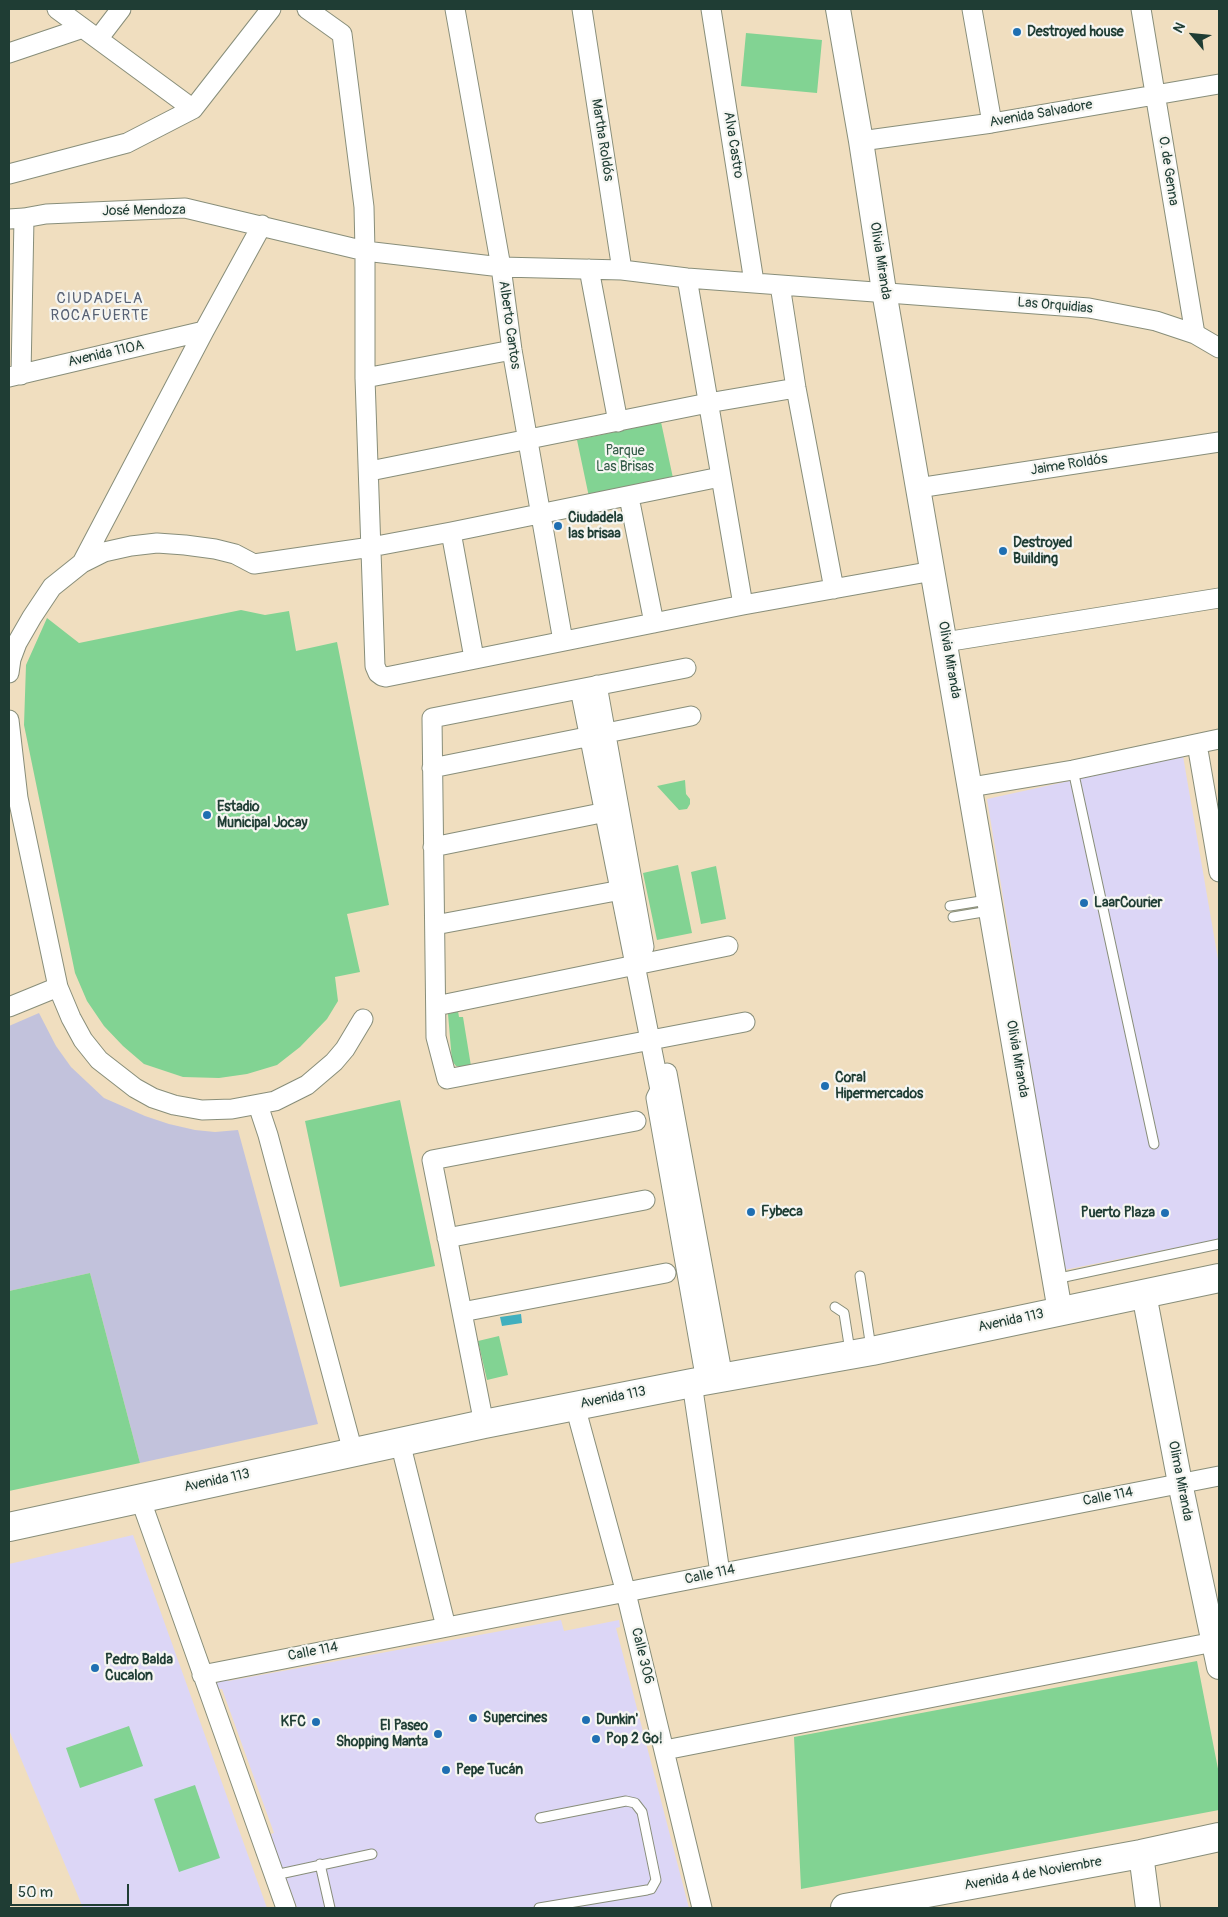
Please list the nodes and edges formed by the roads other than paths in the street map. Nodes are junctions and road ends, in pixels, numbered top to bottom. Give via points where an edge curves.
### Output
1 (57, 9) edge
2 (121, 9) edge
3 (271, 9) edge
4 (307, 9) edge
5 (455, 9) edge
6 (582, 9) edge
7 (711, 9) edge
8 (838, 9) edge
9 (972, 9) edge
10 (1141, 9) edge
11 (82, 28) junction
12 (98, 39) junction
13 (9, 53) edge
14 (1219, 84) edge
15 (1155, 95) junction
16 (194, 109) junction
17 (992, 123) junction
18 (861, 141) junction
19 (9, 174) edge
20 (16, 219) edge
21 (262, 225) junction
22 (365, 251) junction
23 (501, 267) junction
24 (590, 269) junction
25 (622, 270) junction
26 (687, 278) junction
27 (754, 282) junction
28 (780, 285) junction
29 (884, 291) junction
30 (204, 331) junction
31 (1195, 334) junction
32 (1219, 348) edge
33 (512, 350) junction
34 (15, 376) edge
35 (365, 378) junction
36 (796, 388) junction
37 (708, 404) junction
38 (618, 422) junction
39 (528, 440) junction
40 (1219, 442) edge
41 (370, 471) junction
42 (720, 477) junction
43 (918, 488) junction
44 (629, 497) junction
45 (540, 515) junction
46 (451, 532) junction
47 (371, 547) junction
48 (82, 563) junction
49 (933, 572) junction
50 (834, 589) junction
51 (1219, 598) edge
52 (743, 605) junction
53 (654, 623) junction
54 (562, 641) junction
55 (945, 642) junction
56 (474, 658) junction
57 (686, 668) dead end
58 (9, 673) edge
59 (588, 687) junction
60 (691, 716) dead end
61 (9, 732) edge
62 (597, 734) junction
63 (1219, 739) edge
64 (1197, 744) junction
65 (432, 768) junction
66 (1073, 770) junction
67 (971, 787) junction
68 (13, 800) edge
69 (612, 811) junction
70 (434, 847) junction
71 (1219, 872) edge
72 (627, 889) junction
73 (950, 906) dead end
74 (991, 906) junction
75 (953, 917) dead end
76 (435, 925) junction
77 (728, 946) dead end
78 (641, 964) junction
79 (58, 987) junction
80 (436, 1006) junction
81 (9, 1008) edge
82 (363, 1019) dead end
83 (745, 1022) dead end
84 (655, 1039) junction
85 (258, 1105) junction
86 (636, 1121) dead end
87 (1154, 1144) dead end
88 (645, 1200) dead end
89 (447, 1238) junction
90 (1219, 1244) edge
91 (666, 1273) dead end
92 (860, 1276) dead end
93 (1219, 1278) edge
94 (1055, 1279) junction
95 (1144, 1294) junction
96 (835, 1307) dead end
97 (1060, 1310) junction
98 (462, 1312) junction
99 (861, 1352) junction
100 (707, 1381) junction
101 (575, 1406) junction
102 (484, 1424) junction
103 (400, 1442) junction
104 (353, 1452) junction
105 (1219, 1476) edge
106 (1180, 1483) junction
107 (140, 1498) junction
108 (9, 1527) edge
109 (720, 1573) junction
110 (626, 1593) junction
111 (446, 1627) junction
112 (1217, 1642) edge
113 (1219, 1667) edge
114 (202, 1675) junction
115 (665, 1750) junction
116 (540, 1818) dead end
117 (1219, 1837) edge
118 (372, 1854) dead end
119 (1141, 1854) junction
120 (320, 1864) junction
121 (275, 1875) junction
122 (286, 1908) edge
123 (330, 1908) edge
124 (538, 1908) edge
125 (702, 1908) edge
126 (845, 1908) edge
127 (1148, 1908) edge

1 - 11 street
2 - 12 street
3 - 16 street
4 - 22 street via 342,34 364,207
5 - 23 street, Alberto Cantos
6 - 25 street, Martha Roldós
7 - 27 street, Alva Castro
8 - 18 street, Olivia Miranda
9 - 17 street
10 - 15 street, O. de Genna
11 - 12 street
11 - 13 street
12 - 16 street
14 - 15 street, Avenida Salvadore
15 - 17 street, Avenida Salvadore
15 - 31 street, O. de Genna
16 - 19 street via 128,143
17 - 18 street, Avenida Salvadore
18 - 29 street, Olivia Miranda
20 - 21 street, José Mendoza via 46,214 185,208
20 - 34 street
21 - 22 street, José Mendoza
21 - 30 street
22 - 23 street, José Mendoza
22 - 35 street
23 - 24 street, José Mendoza
23 - 33 street, Alberto Cantos
24 - 25 street, José Mendoza
24 - 38 street
25 - 26 street, Las Orquidias
26 - 27 street, Las Orquidias
26 - 37 street
27 - 28 street, Las Orquidias
28 - 29 street, Las Orquidias
28 - 36 street
29 - 31 street, Las Orquidias via 1089,308 1156,321
29 - 43 street, Olivia Miranda
30 - 34 street, Avenida 110A
30 - 48 street
31 - 32 street, Las Orquidias
33 - 35 street
33 - 39 street, Alberto Cantos
35 - 41 street
36 - 37 street
36 - 50 street
37 - 38 street
37 - 42 street
38 - 39 street
39 - 41 street
39 - 45 street, Alberto Cantos
40 - 43 street, Jaime Roldós
41 - 47 street
42 - 44 street
42 - 52 street
43 - 49 street, Olivia Miranda
44 - 45 street
44 - 53 street
45 - 46 street
45 - 54 street, Alberto Cantos
46 - 47 street
46 - 56 street
47 - 48 street via 254,564 236,554 215,549 157,543 104,552
47 - 56 street via 375,666 378,673 386,677
48 - 58 street via 52,587 42,602 17,643
49 - 50 street
49 - 55 street, Olivia Miranda
50 - 52 street
51 - 55 street
52 - 53 street
53 - 54 street
54 - 56 street
55 - 67 street, Olivia Miranda
57 - 59 street
59 - 62 street
59 - 65 street via 432,718
60 - 62 street
61 - 68 street
62 - 65 street
62 - 69 street
63 - 64 street
64 - 66 street
64 - 71 street
65 - 70 street
66 - 67 street
66 - 87 lane
67 - 74 street, Olivia Miranda
68 - 79 street
69 - 70 street
69 - 72 street
70 - 76 street
72 - 76 street
72 - 78 street
73 - 74 lane
74 - 75 lane
74 - 94 street, Olivia Miranda
76 - 80 street
77 - 78 street
78 - 80 street
78 - 84 street
79 - 81 street
79 - 85 street via 83,1040 99,1060 135,1088 174,1105 202,1110
80 - 84 street via 436,1037 447,1079
82 - 85 street via 345,1049 321,1074 292,1094
83 - 84 street
84 - 100 street via 660,1090 656,1098 678,1176 694,1267
85 - 104 street
86 - 89 street via 432,1160
88 - 89 street
89 - 98 street
90 - 94 lane
91 - 98 street
92 - 99 lane
93 - 95 main road, Avenida 113
94 - 97 street, Olivia Miranda
95 - 97 main road, Avenida 113
95 - 106 street, Olima Miranda
96 - 99 lane via 844,1313
97 - 99 main road, Avenida 113
98 - 102 street
99 - 100 main road, Avenida 113
100 - 101 main road, Avenida 113
100 - 109 street
101 - 102 main road, Avenida 113
101 - 110 street, Calle 306
102 - 103 main road, Avenida 113
103 - 104 main road, Avenida 113
103 - 111 street
104 - 107 main road, Avenida 113
105 - 106 street, Calle 114
106 - 109 street, Calle 114
106 - 112 street, Olima Miranda
107 - 108 main road, Avenida 113
107 - 114 street
109 - 110 street, Calle 114
110 - 111 street, Calle 114
110 - 115 street, Calle 306
111 - 114 street, Calle 114
112 - 113 street, Olima Miranda
112 - 115 street
114 - 121 street
115 - 125 street, Calle 306
116 - 124 lane via 626,1800 636,1803 642,1812 656,1880 647,1890
117 - 119 main road, Avenida 4 de Noviembre
118 - 120 lane
119 - 126 main road, Avenida 4 de Noviembre
119 - 127 street
120 - 121 lane
120 - 123 lane
121 - 122 street

